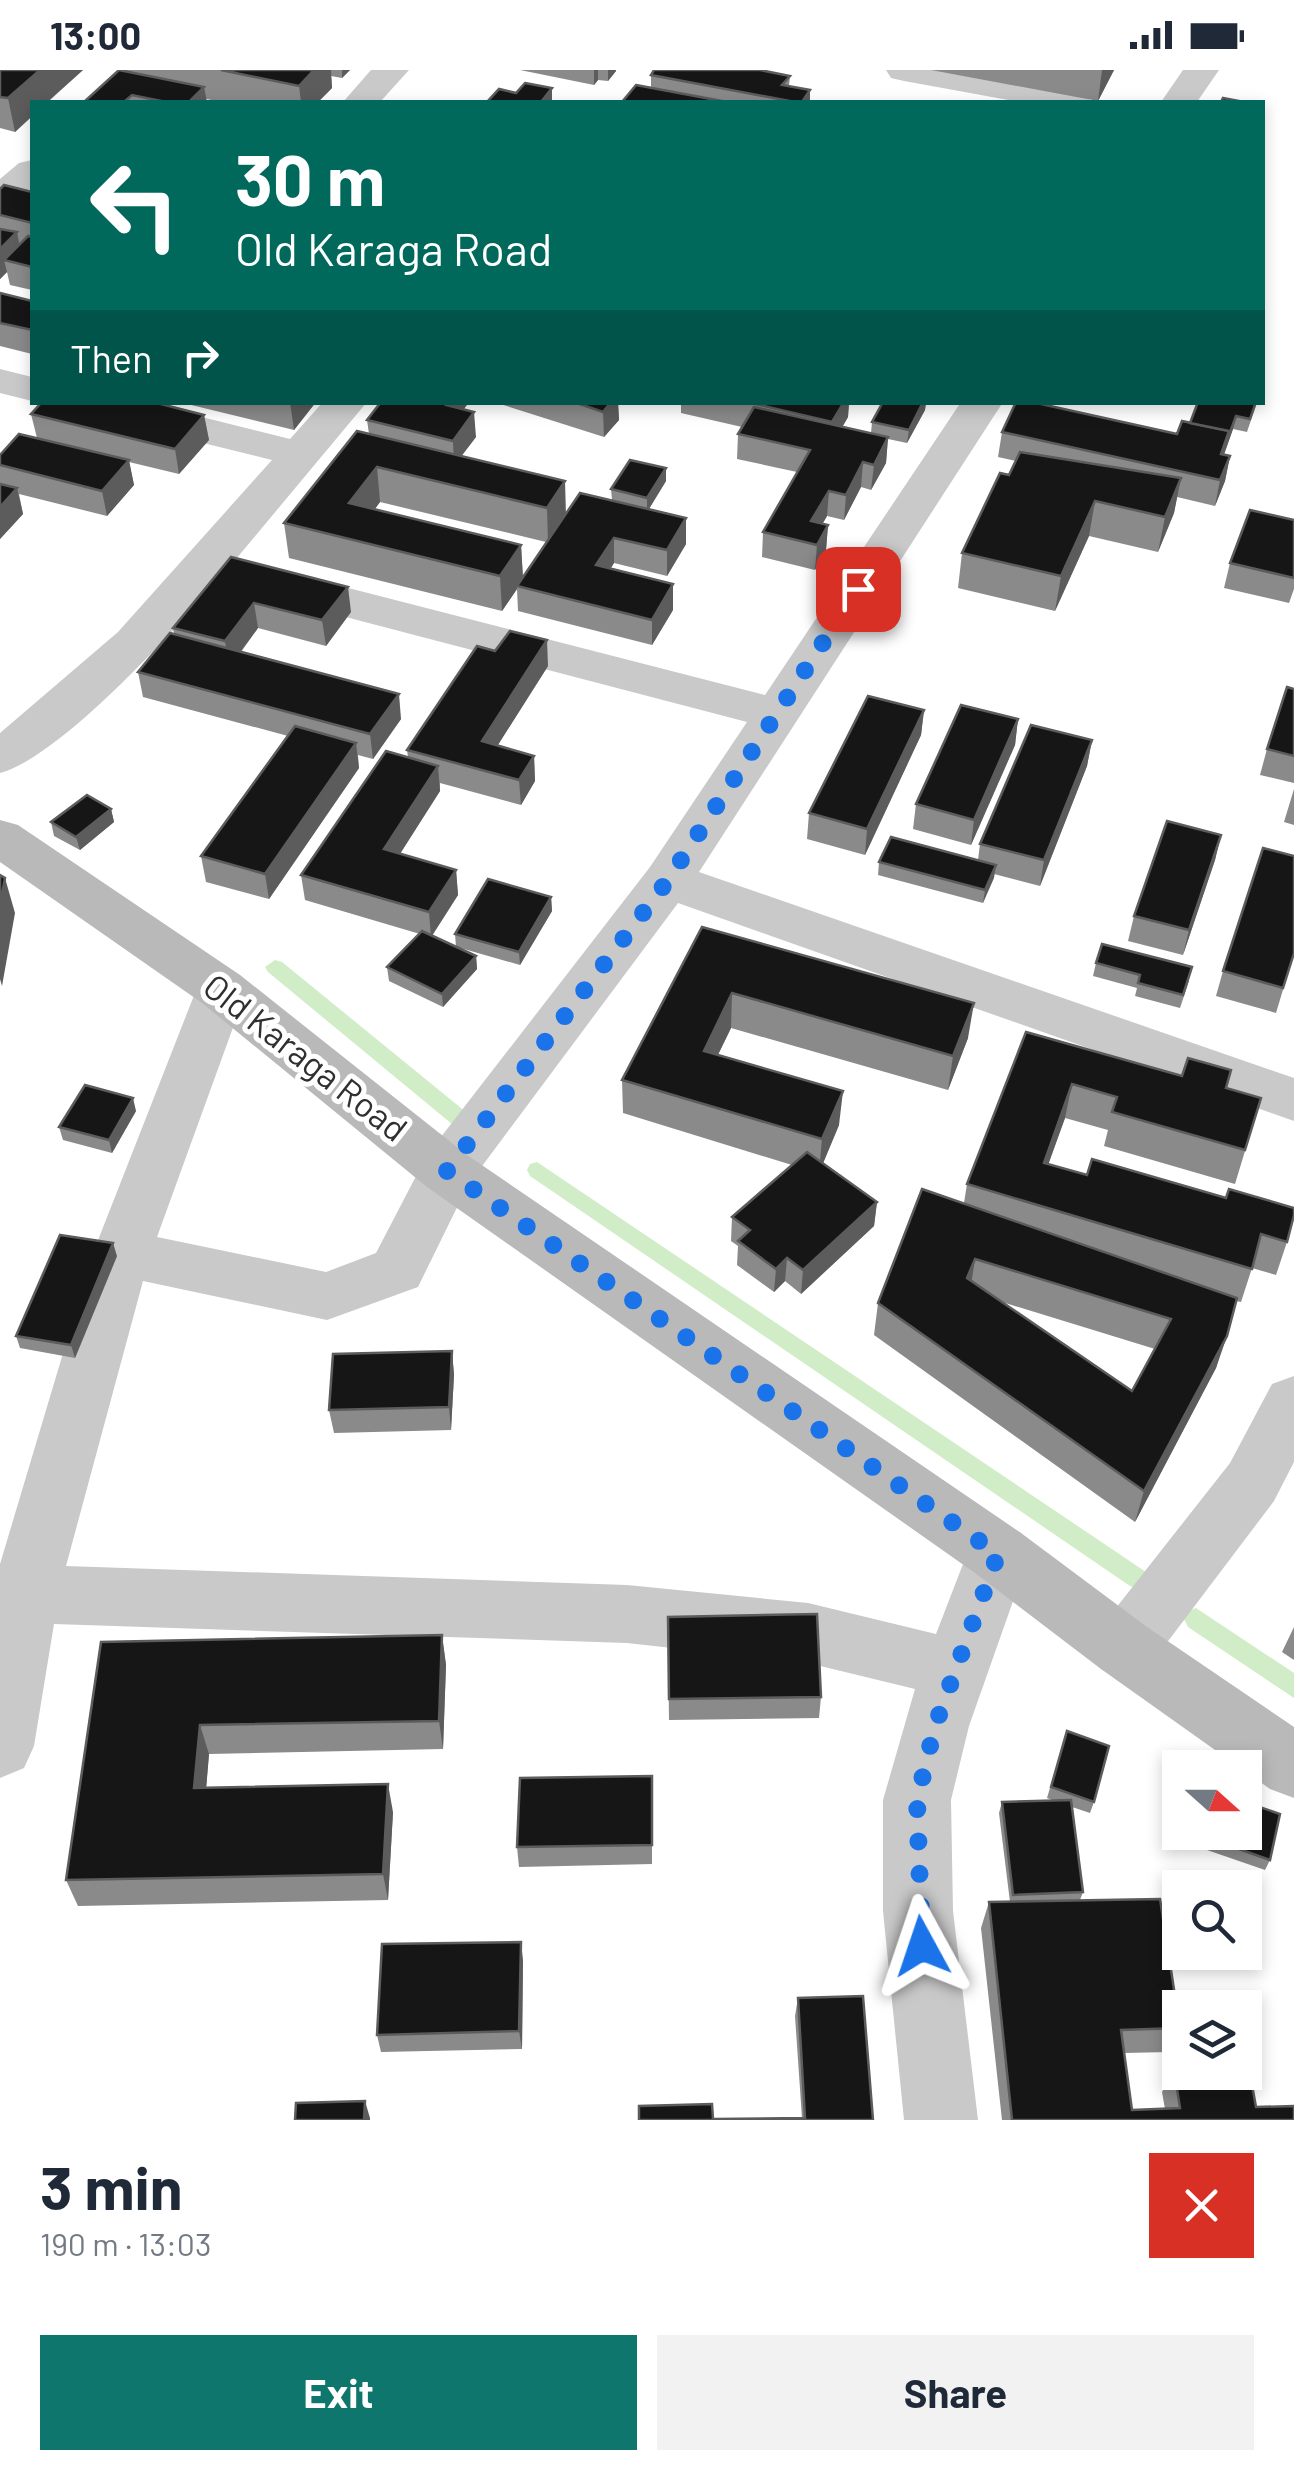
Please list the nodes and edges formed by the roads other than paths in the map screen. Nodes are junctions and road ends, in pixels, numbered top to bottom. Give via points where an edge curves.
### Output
1 (391, 70) edge
2 (904, 70) edge
3 (1202, 70) edge
4 (363, 100) edge
5 (1062, 100) edge
6 (1180, 100) edge
7 (30, 174) edge
8 (0, 198) edge
9 (0, 381) edge
10 (30, 388) edge
11 (100, 405) edge
12 (343, 405) edge
13 (980, 405) edge
14 (298, 454) junction
15 (207, 566) junction
16 (775, 713) junction
17 (0, 758) edge
18 (0, 837) edge
19 (668, 880) junction
20 (221, 989) junction
21 (1294, 1100) edge
22 (447, 1171) junction
23 (122, 1254) junction
24 (1294, 1402) edge
25 (998, 1554) junction
26 (13, 1592) edge
27 (1124, 1648) junction
28 (957, 1669) junction
29 (0, 1746) edge
30 (1294, 1766) edge
31 (940, 2120) edge

1 - 4 street
2 - 5 street
3 - 6 street
7 - 8 street
9 - 10 street
11 - 14 street
12 - 14 street
13 - 16 street
14 - 15 street
15 - 16 street
15 - 17 street via 112,667
16 - 19 street
18 - 20 street, Old Karaga Road
19 - 21 street
19 - 22 street
20 - 22 street, Old Karaga Road
20 - 23 street
22 - 23 street via 397,1270 326,1296
22 - 25 street, Old Karaga Road
23 - 26 street
24 - 27 street via 1252,1482
25 - 27 street, Old Karaga Road
25 - 28 street
26 - 28 street via 645,1615 808,1633
26 - 29 street
27 - 30 street, Old Karaga Road
28 - 31 street via 917,1800 918,1911

